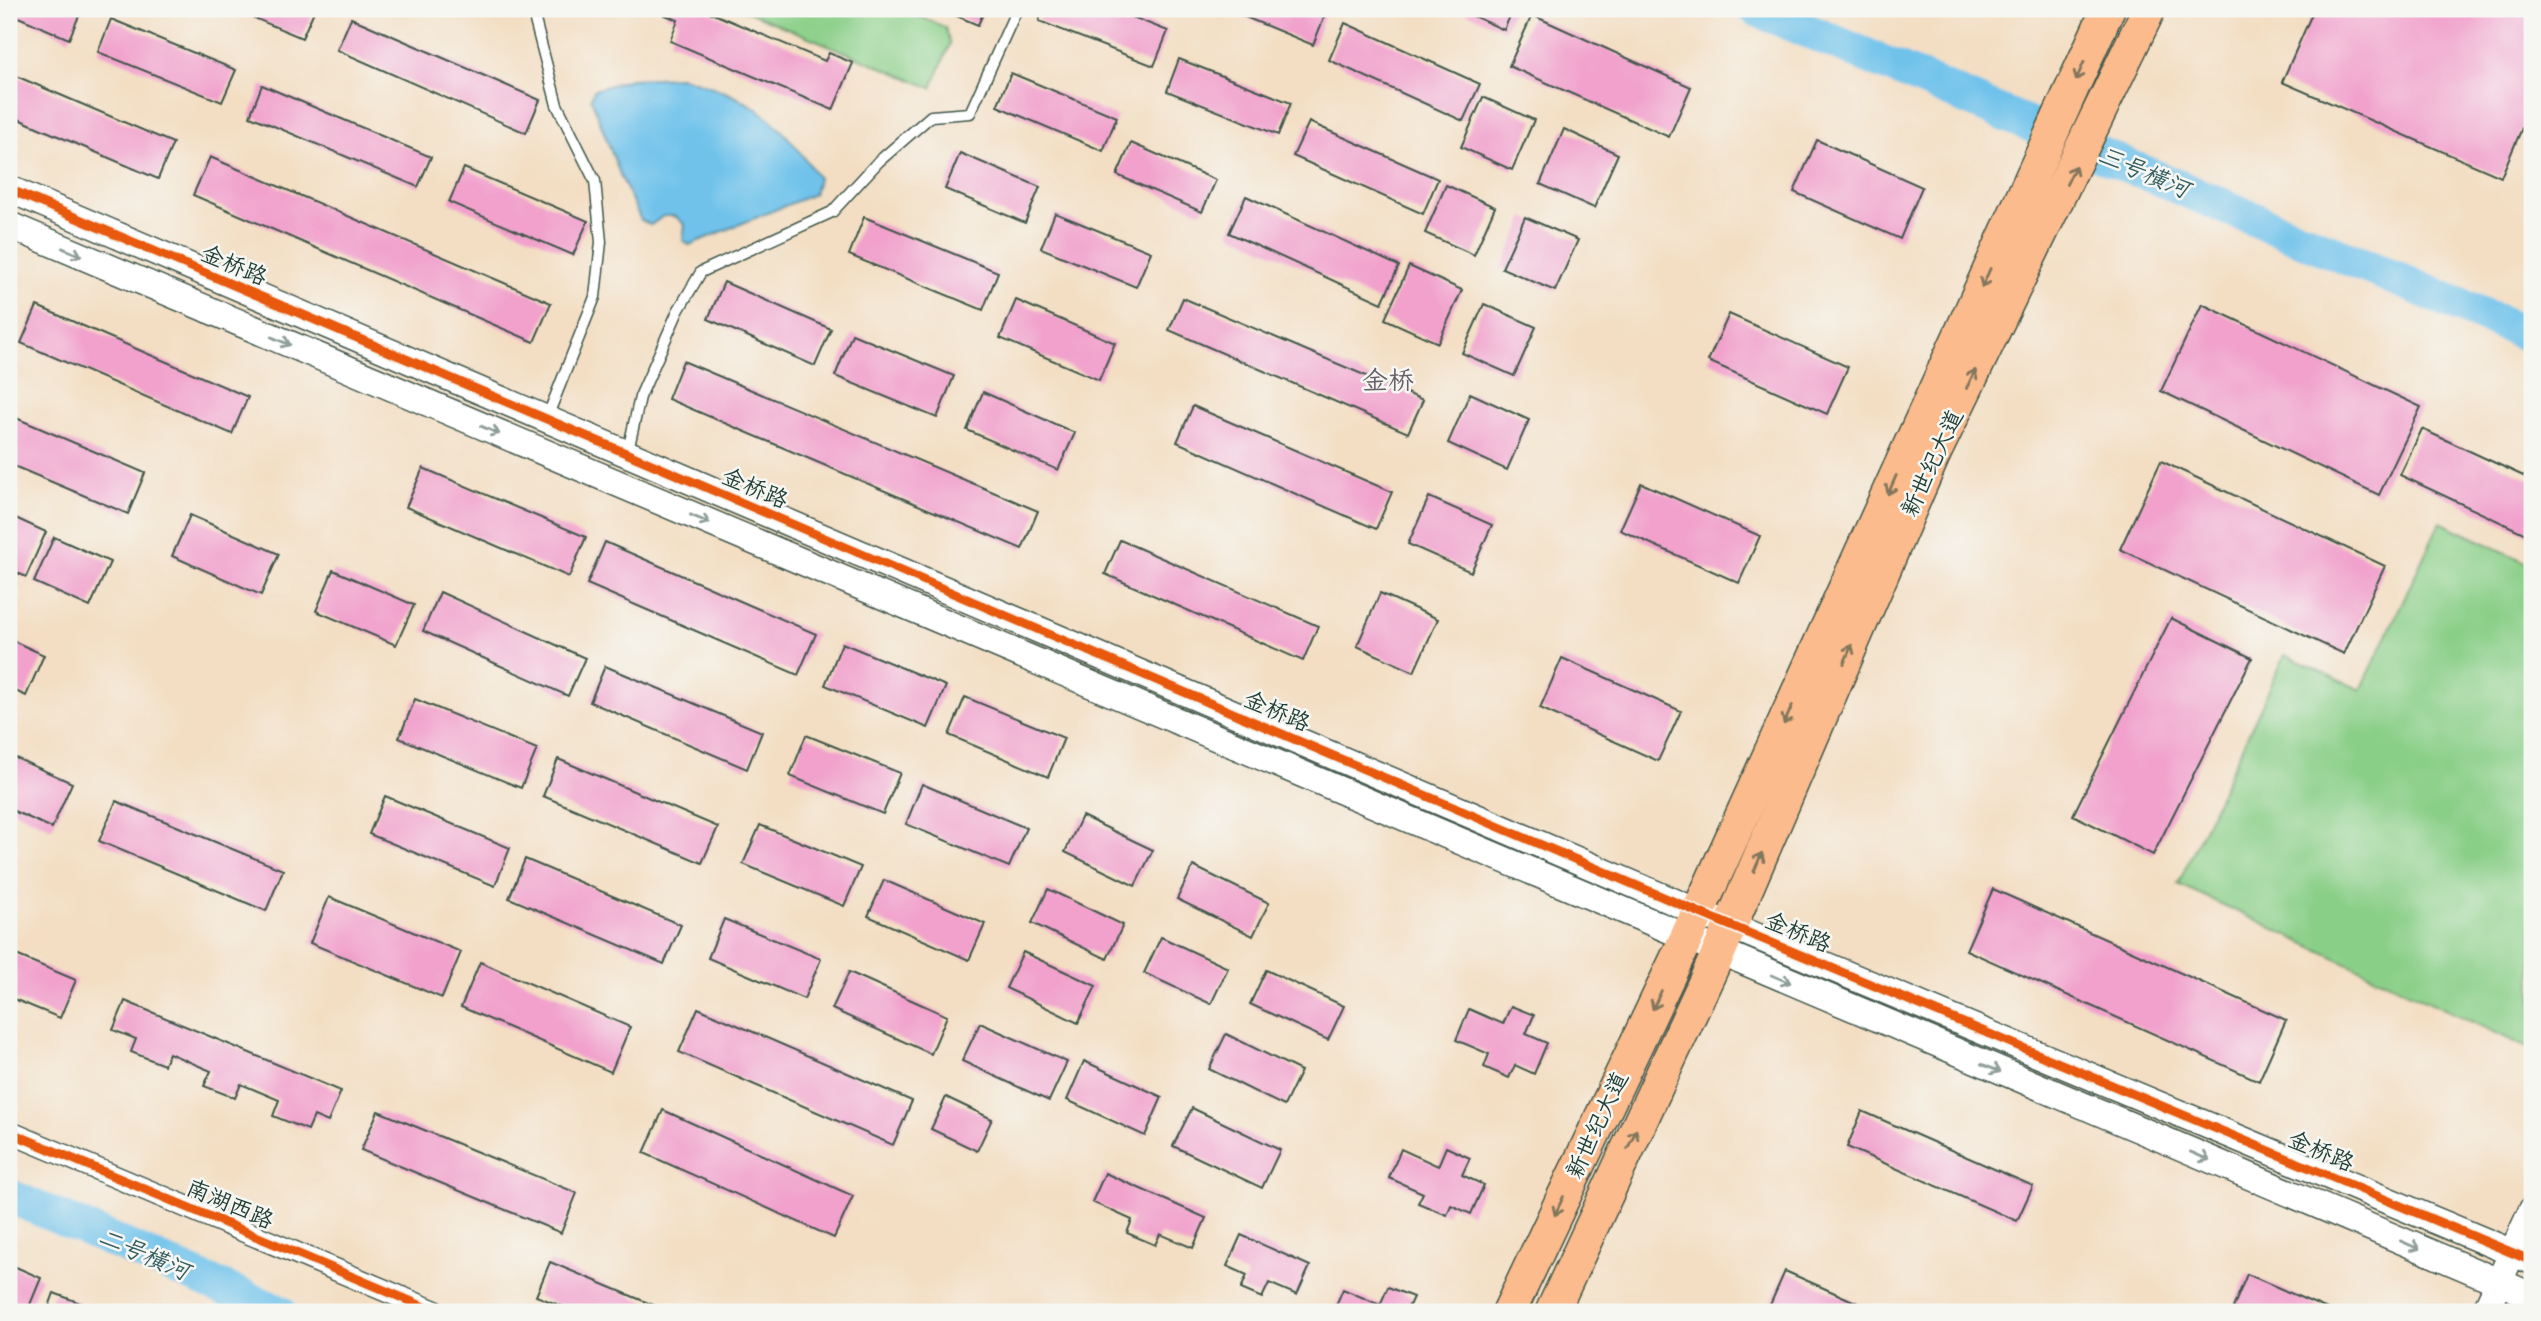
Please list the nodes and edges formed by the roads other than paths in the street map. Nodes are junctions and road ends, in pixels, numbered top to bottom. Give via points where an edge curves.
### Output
1 (532, 9) edge
2 (1017, 9) edge
3 (2108, 9) edge
4 (2149, 9) edge
5 (9, 189) edge
6 (9, 225) edge
7 (546, 420) junction
8 (627, 454) junction
9 (1692, 925) junction
10 (1725, 939) junction
11 (9, 1132) edge
12 (2532, 1210) edge
13 (2522, 1256) edge
14 (2497, 1282) junction
15 (2532, 1296) edge
16 (436, 1312) edge
17 (1508, 1312) edge
18 (1552, 1312) edge
19 (2485, 1312) edge

1 - 7 lane via 557,105 595,181 601,242 595,297
2 - 8 lane via 970,113 931,116 878,162 832,212 701,272 678,311 640,397
3 -> 9 main road, 新世纪大道
10 -> 4 main road, 新世纪大道 via 1932,458
5 - 7 street, 金桥路
6 -> 9 street, 金桥路
7 - 8 street, 金桥路
8 - 9 street, 金桥路
9 - 10 street, 金桥路
9 -> 17 main road, 新世纪大道
10 - 13 street, 金桥路
10 -> 14 street, 金桥路
18 -> 10 main road, 新世纪大道
11 - 16 street, 南湖西路
12 - 13 street
13 - 14 street
14 - 15 street, 金桥路
14 - 19 street

